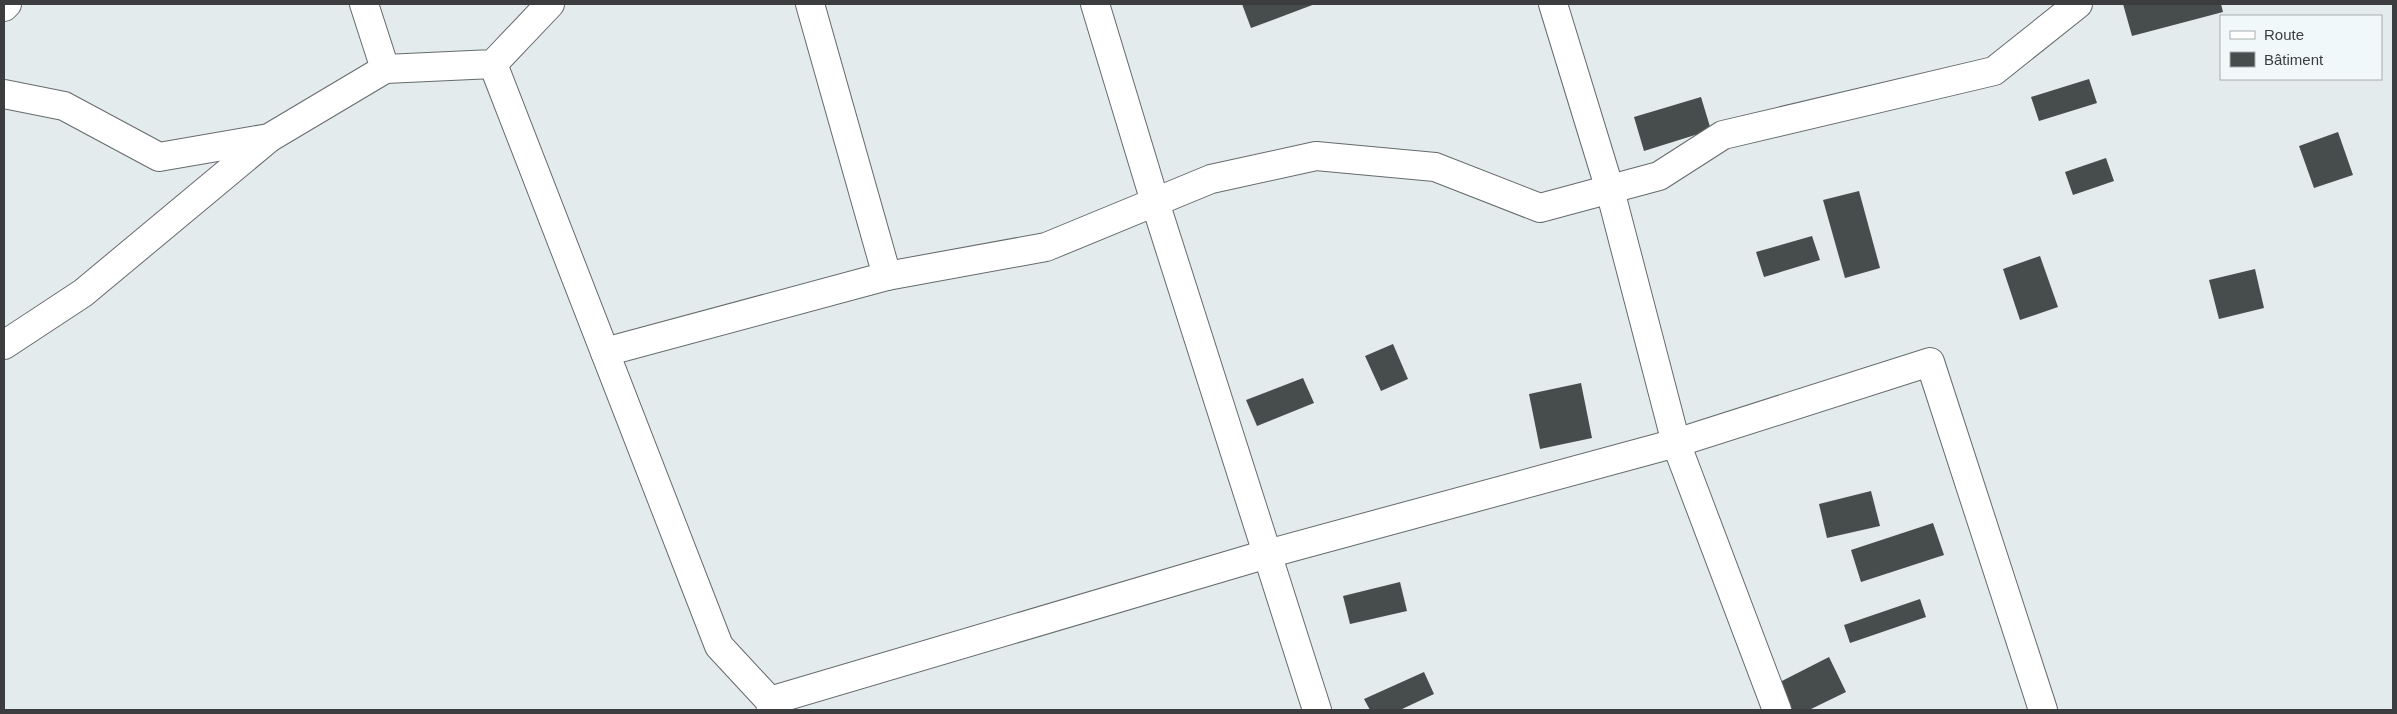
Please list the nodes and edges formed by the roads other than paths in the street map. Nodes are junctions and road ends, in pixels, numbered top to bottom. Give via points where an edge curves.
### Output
1 (7, 4) edge
2 (364, 4) edge
3 (550, 4) edge
4 (810, 4) edge
5 (1095, 4) edge
6 (1553, 4) edge
7 (2078, 4) edge
8 (4, 7) edge
9 (493, 64) junction
10 (385, 69) junction
11 (4, 94) edge
12 (269, 138) junction
13 (1610, 190) junction
14 (1155, 202) junction
15 (887, 276) junction
16 (4, 345) edge
17 (605, 352) junction
18 (1676, 443) junction
19 (1267, 554) junction
20 (770, 706) edge
21 (1317, 710) edge
22 (1777, 710) edge
23 (2043, 710) edge

1 - 8 street
2 - 10 street
3 - 9 street
4 - 15 street
5 - 14 street
6 - 13 street
7 - 13 street via 1994,71 1723,135 1659,176
9 - 10 street
9 - 17 street
10 - 12 street
11 - 12 street via 64,106 159,157
12 - 16 street via 83,293
13 - 14 street via 1540,208 1435,167 1316,156 1211,179
13 - 18 street
14 - 15 street via 1046,247
14 - 19 street
15 - 17 street
17 - 20 street via 718,646
18 - 19 street
18 - 22 street
18 - 23 street via 1930,362
19 - 20 street
19 - 21 street

